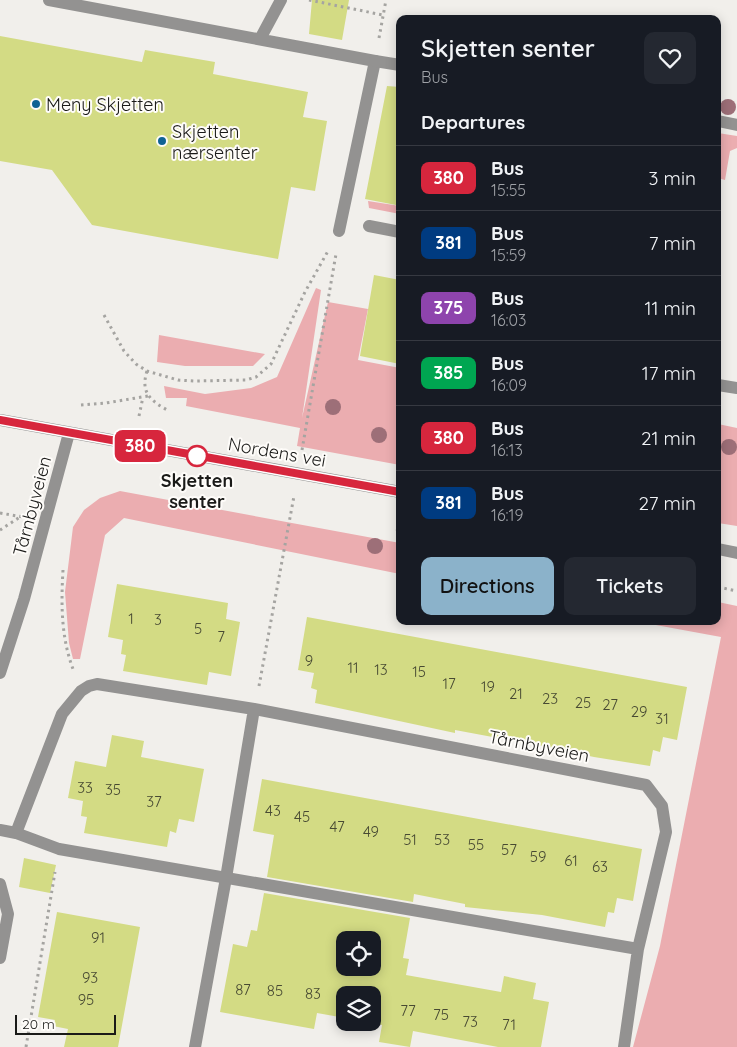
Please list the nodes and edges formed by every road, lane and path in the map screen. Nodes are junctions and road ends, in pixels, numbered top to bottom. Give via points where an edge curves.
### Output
1 (49, 0) edge
2 (281, 0) edge
3 (310, 0) edge
4 (386, 0) edge
5 (383, 15) junction
6 (260, 39) junction
7 (375, 60) junction
8 (396, 64) edge
9 (721, 122) edge
10 (737, 125) edge
11 (369, 226) dead end
12 (339, 231) junction
13 (396, 231) edge
14 (104, 315) dead end
15 (147, 371) junction
16 (314, 384) dead end
17 (721, 385) edge
18 (737, 388) edge
19 (148, 396) junction
20 (143, 397) junction
21 (81, 405) dead end
22 (169, 412) dead end
23 (139, 416) dead end
24 (0, 420) edge
25 (69, 433) junction
26 (396, 491) edge
27 (0, 515) edge
28 (21, 516) junction
29 (26, 517) dead end
30 (0, 530) edge
31 (721, 550) edge
32 (737, 553) edge
33 (283, 557) dead end
34 (63, 570) dead end
35 (721, 587) edge
36 (737, 590) edge
37 (0, 673) edge
38 (81, 691) junction
39 (254, 709) junction
40 (0, 830) edge
41 (16, 833) junction
42 (59, 849) junction
43 (226, 878) junction
44 (0, 884) edge
45 (638, 949) junction
46 (0, 958) edge
47 (26, 1047) edge
48 (195, 1047) edge
49 (624, 1047) edge

1 - 6 street
2 - 6 street
3 - 5 path
4 - 5 path
5 - 7 path
6 - 7 street
7 - 8 street
7 - 12 street
9 - 10 street
11 - 13 street
12 - 15 path via 305,292 271,364 256,378 194,382
12 - 16 path
14 - 15 path via 124,351
15 - 19 path via 144,381
17 - 18 street
19 - 20 path
19 - 22 path
20 - 21 path
20 - 23 path
24 - 25 street, Nordens vei
25 - 26 street, Nordens vei
25 - 37 street, Tårnbyveien via 29,582
27 - 28 path
28 - 29 path
28 - 30 path
31 - 32 street
33 - 39 path
34 - 38 path via 64,635
35 - 36 path
38 - 39 street, Tårnbyveien via 97,684
38 - 41 street via 62,714
39 - 43 street
39 - 45 street, Tårnbyveien via 646,785 662,806 666,832
40 - 41 street
41 - 42 street
42 - 43 street
42 - 47 path
43 - 45 street
43 - 48 street
44 - 46 street via 8,914
45 - 49 street, Tårnbyveien

